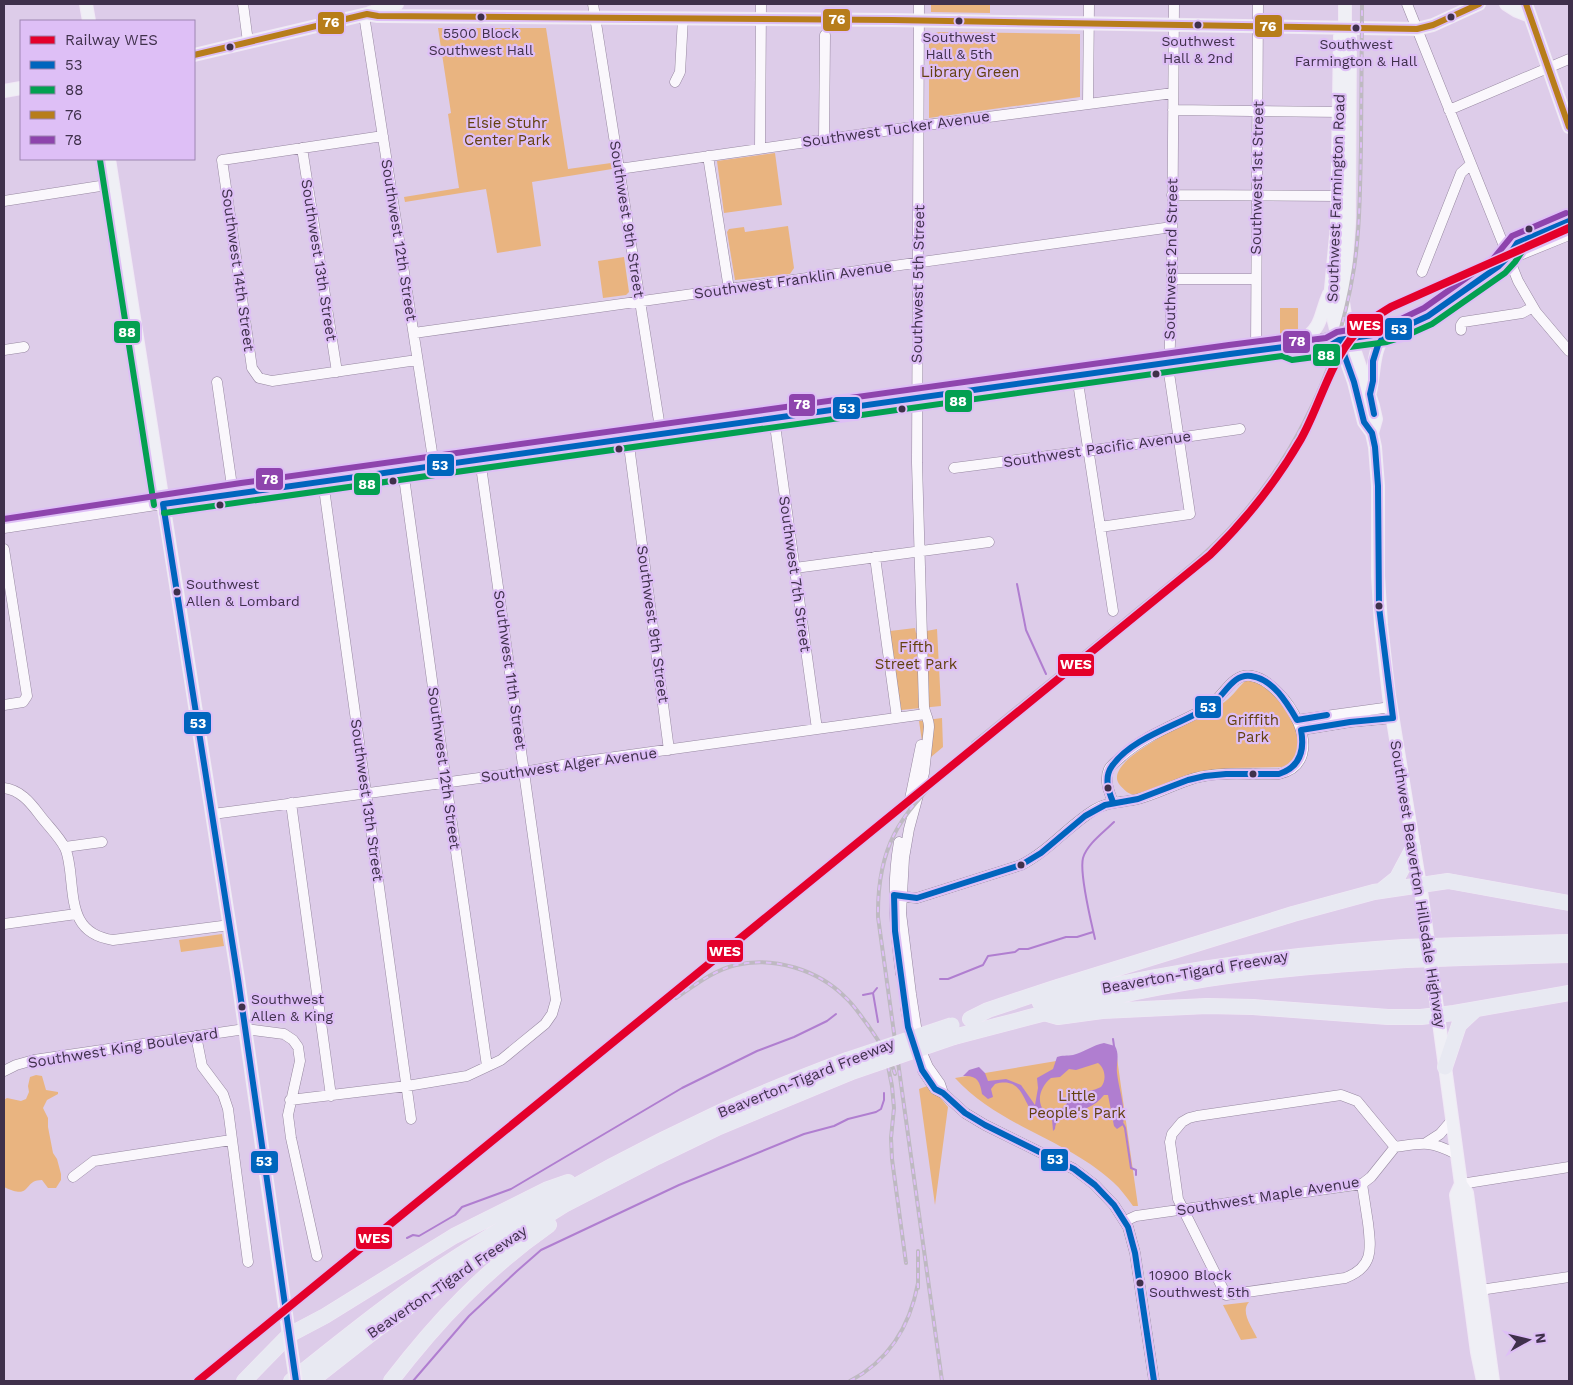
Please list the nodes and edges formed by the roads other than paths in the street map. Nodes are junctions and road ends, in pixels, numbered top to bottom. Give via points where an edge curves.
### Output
1 (86, 4) edge
2 (243, 4) edge
3 (426, 4) edge
4 (593, 4) edge
5 (761, 4) edge
6 (919, 4) edge
7 (1088, 4) edge
8 (1174, 4) edge
9 (1258, 4) edge
10 (1345, 4) edge
11 (1407, 4) edge
12 (1479, 4) edge
13 (1506, 4) edge
14 (391, 5) edge
15 (1528, 10) edge
16 (366, 15) junction
17 (432, 16) junction
18 (595, 17) junction
19 (683, 18) junction
20 (761, 19) junction
21 (89, 20) edge
22 (919, 20) junction
23 (1088, 23) junction
24 (1174, 24) junction
25 (1258, 26) junction
26 (1345, 27) junction
27 (1417, 29) junction
28 (825, 35) dead end
29 (248, 42) junction
30 (195, 55) edge
31 (1569, 59) edge
32 (1548, 68) junction
33 (675, 82) dead end
34 (20, 88) edge
35 (4, 91) edge
36 (1173, 93) junction
37 (1088, 104) junction
38 (1173, 110) junction
39 (1449, 110) junction
40 (1258, 111) junction
41 (1344, 112) junction
42 (919, 126) junction
43 (1569, 127) edge
44 (383, 136) junction
45 (824, 139) junction
46 (302, 148) junction
47 (760, 148) junction
48 (708, 156) junction
49 (109, 160) edge
50 (1470, 165) junction
51 (619, 169) junction
52 (113, 184) junction
53 (1172, 195) junction
54 (1257, 196) junction
55 (1338, 196) junction
56 (4, 201) edge
57 (1569, 221) edge
58 (1172, 227) junction
59 (1569, 235) edge
60 (1508, 257) junction
61 (919, 262) junction
62 (1422, 272) dead end
63 (1172, 279) junction
64 (1256, 279) junction
65 (1331, 289) junction
66 (729, 290) junction
67 (639, 301) junction
68 (1533, 307) junction
69 (1461, 330) dead end
70 (414, 333) junction
71 (1386, 333) junction
72 (1345, 339) junction
73 (1302, 341) junction
74 (1284, 347) junction
75 (24, 348) dead end
76 (4, 350) edge
77 (1569, 350) edge
78 (1256, 351) junction
79 (418, 360) junction
80 (1170, 363) junction
81 (337, 372) junction
82 (1077, 376) junction
83 (217, 382) dead end
84 (1370, 394) junction
85 (917, 398) junction
86 (774, 418) junction
87 (1240, 429) dead end
88 (1372, 433) junction
89 (661, 434) junction
90 (628, 438) junction
91 (1178, 438) junction
92 (1087, 451) junction
93 (480, 459) junction
94 (434, 465) junction
95 (954, 468) dead end
96 (403, 470) junction
97 (323, 481) junction
98 (233, 494) junction
99 (163, 504) junction
100 (1100, 527) junction
101 (4, 528) edge
102 (989, 542) dead end
103 (4, 549) edge
104 (920, 551) junction
105 (875, 557) junction
106 (795, 568) junction
107 (1112, 611) dead end
108 (4, 705) edge
109 (1392, 712) junction
110 (925, 714) junction
111 (898, 718) junction
112 (1296, 720) junction
113 (817, 729) junction
114 (1302, 730) junction
115 (669, 750) junction
116 (524, 772) junction
117 (446, 782) junction
118 (4, 788) edge
119 (366, 794) junction
120 (1113, 802) junction
121 (290, 803) junction
122 (212, 814) junction
123 (102, 842) dead end
124 (65, 847) junction
125 (1413, 848) junction
126 (1420, 885) junction
127 (1381, 891) junction
128 (897, 896) junction
129 (1569, 903) edge
130 (76, 914) junction
131 (4, 924) edge
132 (230, 925) junction
133 (1569, 942) edge
134 (1462, 952) junction
135 (1404, 954) junction
136 (1569, 955) edge
137 (1569, 993) edge
138 (1476, 1009) junction
139 (1044, 1013) junction
140 (1438, 1016) junction
141 (970, 1019) junction
142 (245, 1029) junction
143 (953, 1031) junction
144 (196, 1036) junction
145 (487, 1066) junction
146 (848, 1066) junction
147 (1445, 1067) junction
148 (4, 1071) edge
149 (407, 1086) junction
150 (331, 1096) junction
151 (290, 1100) junction
152 (411, 1119) dead end
153 (1452, 1120) junction
154 (231, 1140) junction
155 (1426, 1142) junction
156 (1394, 1147) junction
157 (1456, 1154) junction
158 (1569, 1168) edge
159 (593, 1177) junction
160 (73, 1178) dead end
161 (1362, 1184) junction
162 (1460, 1184) junction
163 (580, 1198) junction
164 (1183, 1209) junction
165 (1125, 1221) junction
166 (317, 1256) dead end
167 (248, 1262) dead end
168 (1569, 1277) edge
169 (1468, 1280) junction
170 (1480, 1290) junction
171 (289, 1335) junction
172 (244, 1381) edge
173 (291, 1381) edge
174 (296, 1381) edge
175 (311, 1381) edge
176 (391, 1381) edge
177 (1154, 1381) edge
178 (1484, 1381) edge
179 (1493, 1381) edge

1 - 21 main road
2 - 29 street
3 - 17 main road
4 - 18 street, Southwest 9th Street
5 - 20 street
6 - 22 street, Southwest 5th Street
7 - 23 street
8 - 24 street, Southwest 2nd Street
9 - 25 street, Southwest 1st Street
10 - 26 main road, Southwest Farmington Road
11 - 27 street
12 - 27 main road
13 - 15 main road via 1518,11
14 - 16 main road
15 - 32 main road
16 - 17 main road
16 - 29 main road
16 - 44 street, Southwest 12th Street
17 - 18 main road
18 - 19 main road
18 - 51 street, Southwest 9th Street
19 - 20 main road
19 - 33 street via 681,69
20 - 22 main road
20 - 47 street
22 - 23 main road
22 - 42 street, Southwest 5th Street
23 - 24 main road
23 - 37 street
24 - 25 main road
24 - 36 street, Southwest 2nd Street
25 - 26 main road
25 - 40 street, Southwest 1st Street
26 - 27 main road
26 - 41 main road, Southwest Farmington Road via 1340,36
27 - 39 street
28 - 45 street
29 - 30 main road
31 - 32 street
32 - 39 street
32 - 43 main road
34 - 35 main road
36 - 37 street, Southwest Tucker Avenue
36 - 38 street, Southwest 2nd Street
37 - 42 street, Southwest Tucker Avenue
38 - 40 street
38 - 53 street, Southwest 2nd Street
39 - 50 street
40 - 41 street
40 - 54 street, Southwest 1st Street
41 - 55 main road, Southwest Farmington Road
41 - 72 main road, Southwest Farmington Road via 1349,223 1343,302
42 - 45 street, Southwest Tucker Avenue
42 - 61 street, Southwest 5th Street
44 - 46 street
44 - 70 street, Southwest 12th Street
45 - 47 street, Southwest Tucker Avenue
46 - 81 street, Southwest 13th Street
46 - 81 street, Southwest 14th Street via 222,160 252,368 259,378 272,381
47 - 48 street, Southwest Tucker Avenue
48 - 51 street, Southwest Tucker Avenue
48 - 66 street
49 - 52 main road
50 - 60 street
50 - 62 street via 1461,173
51 - 67 street, Southwest 9th Street
52 - 56 street
52 - 99 main road
53 - 54 street
53 - 58 street, Southwest 2nd Street
54 - 55 street
54 - 64 street, Southwest 1st Street
55 - 65 main road, Southwest Farmington Road
57 - 60 street via 1516,243
58 - 61 street, Southwest Franklin Avenue
58 - 63 street, Southwest 2nd Street
59 - 60 street
60 - 68 street
60 - 71 street via 1421,320
61 - 66 street, Southwest Franklin Avenue
61 - 85 street, Southwest 5th Street
63 - 64 street
63 - 80 street, Southwest 2nd Street
64 - 78 street, Southwest 1st Street
65 - 72 main road, Southwest Farmington Road via 1333,316
65 - 73 main road via 1319,324
66 - 67 street, Southwest Franklin Avenue
67 - 70 street, Southwest Franklin Avenue
67 - 89 street, Southwest 9th Street
68 - 69 street via 1522,313 1463,322
68 - 77 street
70 - 79 street, Southwest 12th Street
71 - 72 street
71 - 84 main road via 1375,353
72 - 73 street
72 - 74 street via 1329,346 1292,351
72 - 84 main road, Southwest Beaverton Hillsdale Highway
72 - 88 main road, Southwest Beaverton Hillsdale Highway via 1364,422
73 - 74 street
74 - 78 street
75 - 76 street
78 - 80 street
79 - 81 street
79 - 94 street, Southwest 12th Street
80 - 82 street
80 - 91 street, Southwest 2nd Street
82 - 85 street
82 - 92 street
83 - 98 street
84 - 88 main road, Southwest Beaverton Hillsdale Highway via 1376,419
85 - 86 street
85 - 104 street, Southwest 5th Street
86 - 89 street
86 - 106 street, Southwest 7th Street
87 - 91 street, Southwest Pacific Avenue
88 - 109 main road, Southwest Beaverton Hillsdale Highway via 1378,486 1379,607
89 - 90 street
90 - 93 street
90 - 115 street, Southwest 9th Street
91 - 92 street, Southwest Pacific Avenue
91 - 100 street, Southwest 2nd Street via 1190,514
92 - 95 street, Southwest Pacific Avenue
92 - 100 street
93 - 94 street
93 - 116 street, Southwest 11th Street
94 - 96 street
96 - 97 street
96 - 117 street, Southwest 12th Street
97 - 98 street
97 - 119 street, Southwest 13th Street
98 - 99 street
99 - 101 street
99 - 122 main road
100 - 107 street
102 - 104 street
103 - 108 street via 27,696 23,702
104 - 105 street
104 - 110 street, Southwest 5th Street
105 - 106 street
105 - 111 street
106 - 113 street, Southwest 7th Street
109 - 112 street
109 - 114 street
109 - 125 main road, Southwest Beaverton Hillsdale Highway
110 - 111 street, Southwest Alger Avenue
110 - 128 street, Southwest 5th Street via 929,720 926,760 907,837
111 - 113 street, Southwest Alger Avenue
112 - 114 street
112 - 120 street via 1287,703 1271,687 1257,677 1241,676 1209,706 1146,738 1113,764 1107,779
113 - 115 street, Southwest Alger Avenue
114 - 120 street via 1303,752 1298,763 1287,772 1201,777 1141,799
115 - 116 street, Southwest Alger Avenue
116 - 117 street, Southwest Alger Avenue
116 - 145 street, Southwest 11th Street via 556,1000 545,1024 501,1060
117 - 119 street, Southwest Alger Avenue
117 - 145 street, Southwest 12th Street
118 - 124 street via 14,790 30,802
119 - 121 street, Southwest Alger Avenue
119 - 149 street, Southwest 13th Street
120 - 128 street via 1093,810 1037,857 1021,865 917,898
121 - 122 street, Southwest Alger Avenue
121 - 150 street
122 - 132 main road
123 - 124 street
124 - 130 street
125 - 126 main road, Southwest Beaverton Hillsdale Highway
125 - 127 highway via 1397,878
126 - 127 highway
126 - 129 highway via 1461,882
126 - 140 main road, Southwest Beaverton Hillsdale Highway
127 - 141 highway via 1301,911 1054,988
128 - 165 street, Southwest 5th Street via 895,932 911,1038 922,1070 935,1089 974,1119 1082,1174 1107,1197
130 - 131 street
130 - 132 street via 87,930 113,940
132 - 142 main road
133 - 134 highway, Beaverton-Tigard Freeway
134 - 135 highway, Beaverton-Tigard Freeway, bridge
134 - 136 highway, Beaverton-Tigard Freeway
135 - 139 highway, Beaverton-Tigard Freeway via 1182,983
135 - 141 highway, Beaverton-Tigard Freeway via 1312,954 1226,964 1085,991
137 - 138 highway
138 - 140 highway
138 - 147 highway via 1459,1025
139 - 140 highway via 1058,1017 1102,1011 1207,1006 1388,1017
139 - 143 highway, Beaverton-Tigard Freeway
140 - 147 main road, Southwest Beaverton Hillsdale Highway
141 - 143 highway, Beaverton-Tigard Freeway
142 - 144 street, Southwest King Boulevard
142 - 151 street, Southwest King Boulevard via 284,1034 298,1047 300,1061
142 - 171 main road
143 - 146 highway, Beaverton-Tigard Freeway, bridge
144 - 148 street, Southwest King Boulevard via 34,1060
144 - 154 street via 202,1066 226,1101
145 - 149 street via 466,1076
146 - 159 highway, Beaverton-Tigard Freeway via 780,1086 715,1114
146 - 163 highway, Beaverton-Tigard Freeway
147 - 153 main road, Southwest Beaverton Hillsdale Highway
149 - 150 street
149 - 152 street, Southwest 13th Street
150 - 151 street
151 - 166 street, Southwest King Boulevard via 291,1138
153 - 155 street via 1440,1134
153 - 157 main road, Southwest Beaverton Hillsdale Highway
154 - 160 street via 94,1160
154 - 167 street
155 - 156 street
155 - 157 street
156 - 161 street, Southwest Maple Avenue
156 - 164 street via 1357,1101 1341,1095 1189,1118 1175,1129 1170,1142 1178,1199
157 - 162 main road, Southwest Beaverton Hillsdale Highway
158 - 162 street
159 - 171 highway via 548,1189 447,1240
159 - 173 highway, Beaverton-Tigard Freeway via 455,1258 388,1304
161 - 164 street, Southwest Maple Avenue
161 - 164 street via 1370,1250 1366,1264 1357,1273 1345,1278 1226,1295
162 - 169 main road, Southwest Beaverton Hillsdale Highway via 1456,1195
162 - 170 main road, Southwest Beaverton Hillsdale Highway via 1467,1193
163 - 175 highway, Beaverton-Tigard Freeway via 462,1269
163 - 176 highway via 569,1211 473,1286
164 - 165 street, Southwest Maple Avenue via 1136,1216
165 - 177 street, Southwest 5th Street via 1135,1253
168 - 170 street
169 - 170 main road
169 - 178 main road, Southwest Beaverton Hillsdale Highway
170 - 179 main road, Southwest Beaverton Hillsdale Highway
171 - 172 highway
171 - 174 main road, bridge

